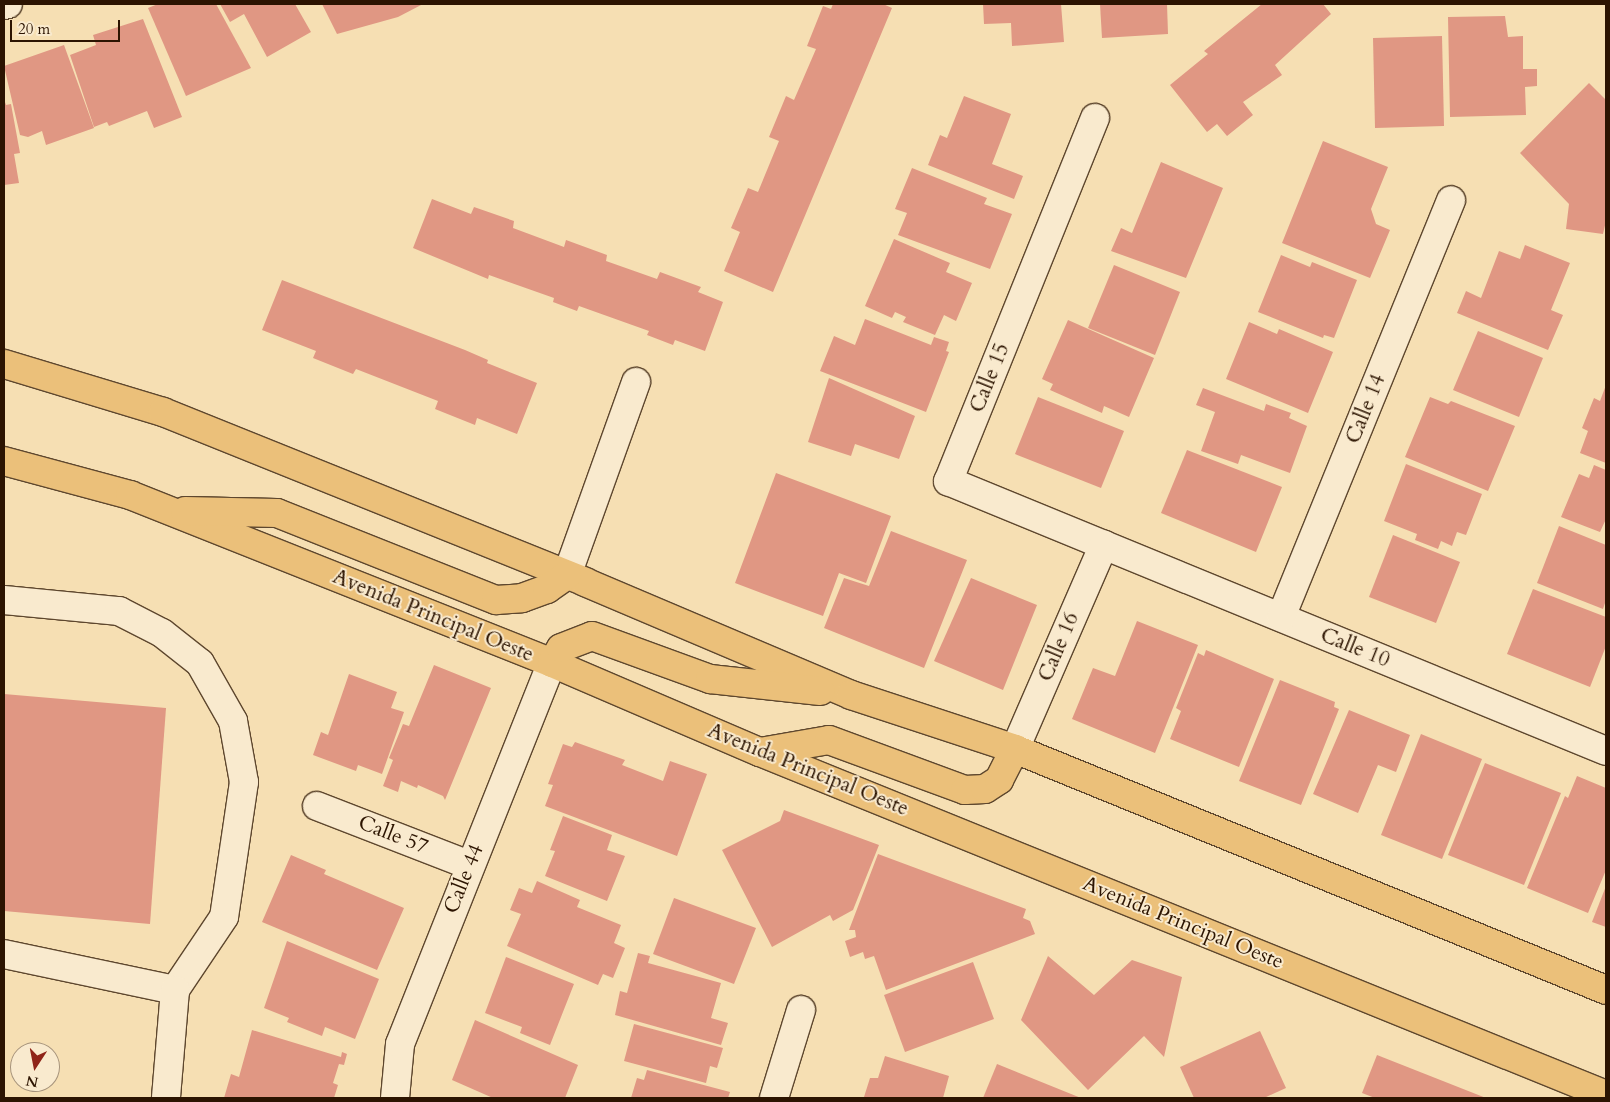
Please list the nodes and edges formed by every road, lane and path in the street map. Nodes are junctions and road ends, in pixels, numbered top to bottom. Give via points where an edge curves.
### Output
1 (8, 4) edge
2 (4, 5) edge
3 (1095, 118) dead end
4 (1450, 200) dead end
5 (4, 364) edge
6 (636, 382) dead end
7 (4, 461) edge
8 (169, 511) junction
9 (1104, 544) junction
10 (566, 574) junction
11 (4, 600) edge
12 (1281, 617) junction
13 (552, 664) junction
14 (851, 695) junction
15 (1015, 749) junction
16 (1606, 751) edge
17 (760, 752) junction
18 (317, 806) dead end
19 (469, 864) junction
20 (4, 954) edge
21 (175, 990) junction
22 (1606, 990) edge
23 (801, 1010) dead end
24 (1606, 1095) edge
25 (166, 1098) edge
26 (394, 1098) edge
27 (774, 1098) edge

1 - 2 street
3 - 9 street, Calle 15 via 948,481
4 - 12 street, Calle 14
5 - 10 main road via 163,412
6 - 10 street
7 - 8 main road, Avenida Principal Oeste via 130,495
8 - 10 main road via 277,513 496,600 522,598 546,589
8 - 13 main road, Avenida Principal Oeste
9 - 12 street, Calle 10
9 - 15 street, Calle 16
10 - 14 main road
11 - 21 street via 119,611 162,633 200,663 233,721 244,782 224,917
12 - 16 street, Calle 10
13 - 14 main road via 561,648 592,636 710,679
13 - 17 main road, Avenida Principal Oeste
13 - 19 street, Calle 44
14 - 15 main road
15 - 17 main road via 998,780 985,789 965,790 829,740
15 - 22 main road
17 - 24 main road, Avenida Principal Oeste
18 - 19 street, Calle 57
19 - 26 street, Calle 44 via 400,1044
20 - 21 street
21 - 25 street
23 - 27 street

